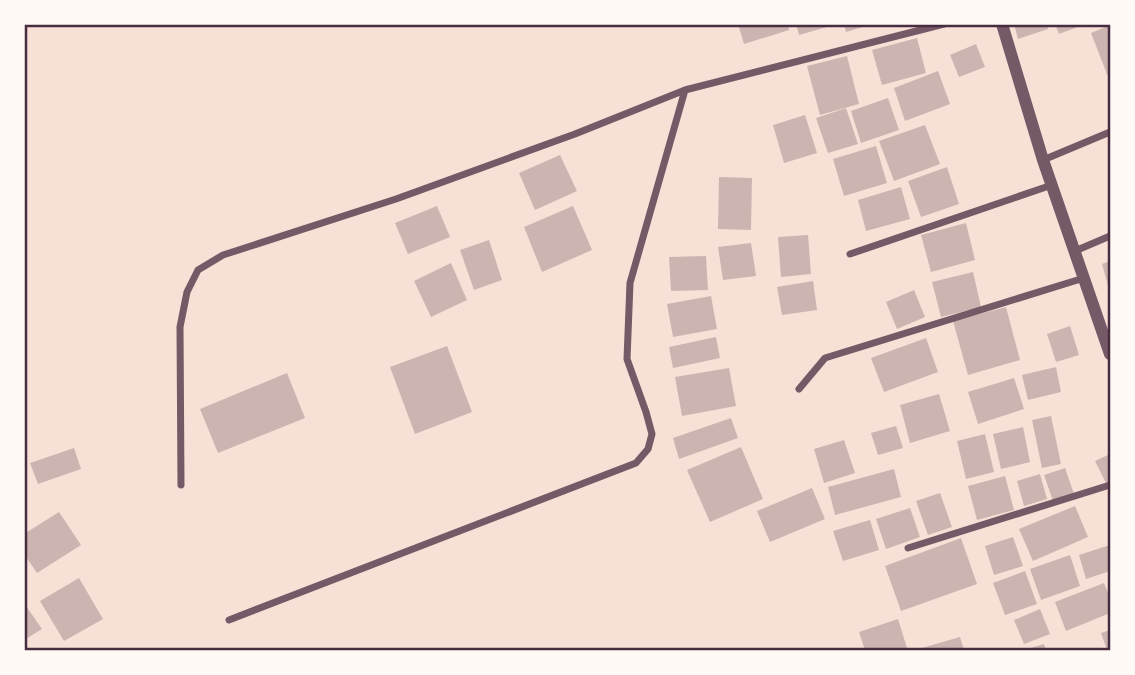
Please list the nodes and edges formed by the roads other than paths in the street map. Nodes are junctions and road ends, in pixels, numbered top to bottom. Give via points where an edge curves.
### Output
1 (944, 24) edge
2 (1002, 24) edge
3 (685, 90) junction
4 (1111, 132) edge
5 (1043, 160) junction
6 (1052, 185) junction
7 (1111, 236) edge
8 (1075, 251) junction
9 (850, 254) dead end
10 (1084, 278) junction
11 (1111, 354) edge
12 (799, 389) dead end
13 (181, 485) dead end
14 (1111, 485) edge
15 (908, 548) dead end
16 (229, 620) dead end

1 - 3 street
2 - 5 street
3 - 13 street via 396,199 223,255 198,270 187,292 180,327
3 - 16 street via 631,283 627,359 652,434 648,449 636,463
4 - 5 street
5 - 6 street
6 - 8 street
6 - 9 street
7 - 8 street
8 - 10 street
10 - 11 street
10 - 12 street via 825,358
14 - 15 street

